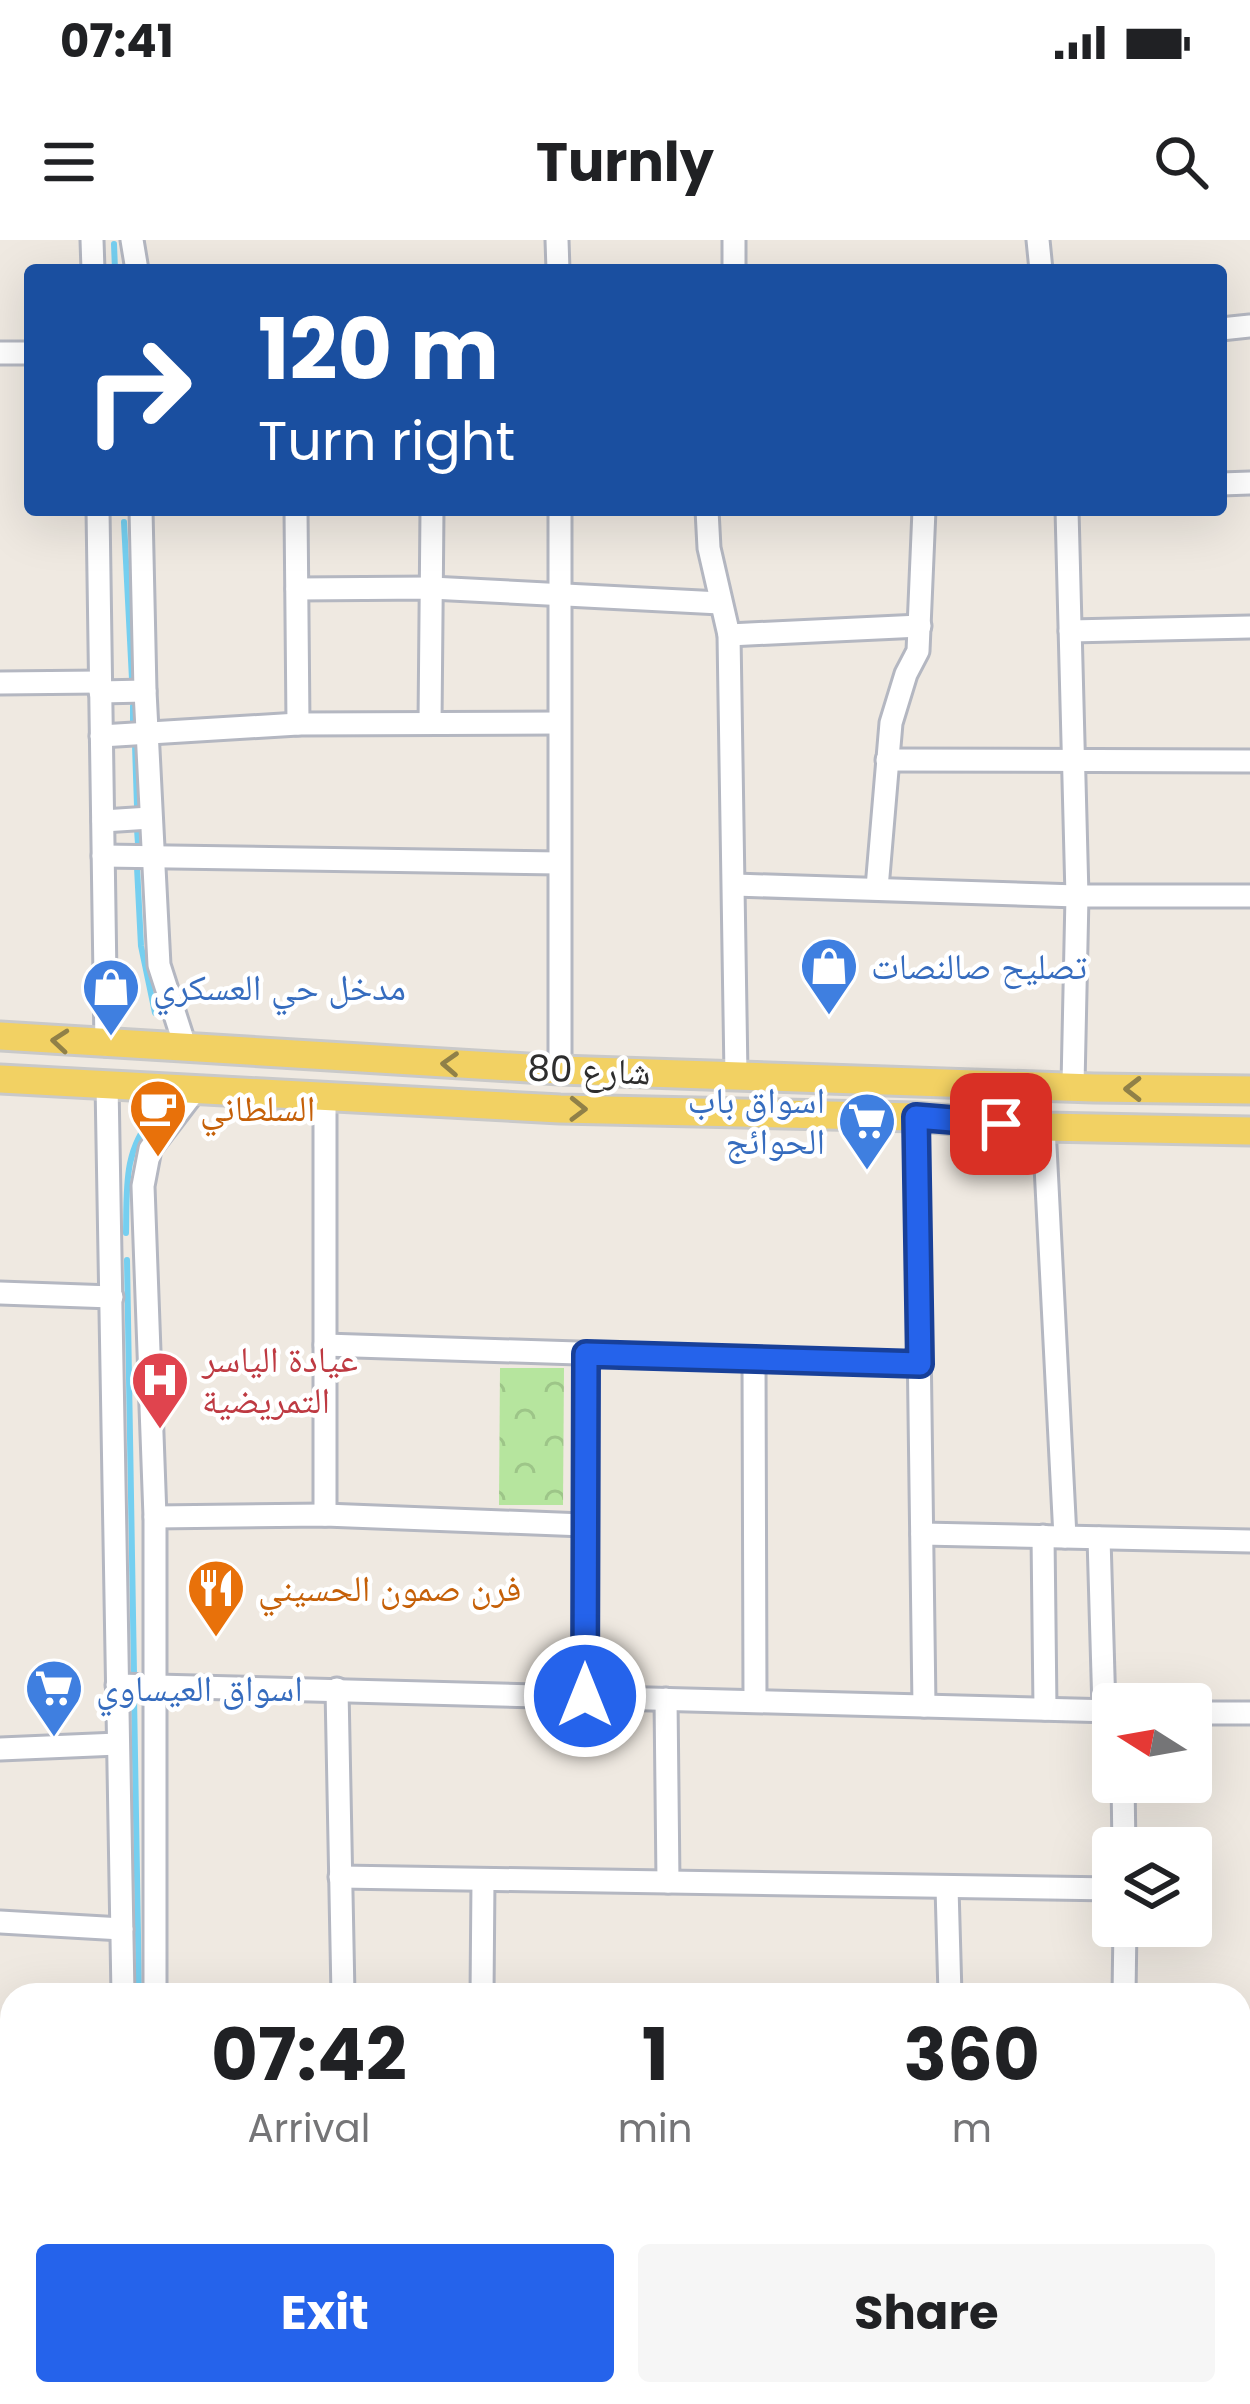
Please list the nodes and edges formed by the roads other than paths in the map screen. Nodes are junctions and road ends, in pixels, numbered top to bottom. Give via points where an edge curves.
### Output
1 (98, 516) edge
2 (141, 516) edge
3 (296, 516) edge
4 (432, 516) edge
5 (560, 516) edge
6 (707, 516) edge
7 (924, 516) edge
8 (1067, 516) edge
9 (431, 588) junction
10 (297, 589) junction
11 (561, 596) junction
12 (720, 604) junction
13 (920, 626) junction
14 (1250, 627) edge
15 (1070, 631) junction
16 (729, 635) junction
17 (0, 683) edge
18 (100, 687) junction
19 (145, 692) junction
20 (430, 723) junction
21 (559, 723) junction
22 (298, 724) junction
23 (147, 734) junction
24 (101, 736) junction
25 (887, 760) junction
26 (1071, 761) junction
27 (1250, 761) edge
28 (150, 818) junction
29 (103, 821) junction
30 (103, 856) junction
31 (152, 856) junction
32 (560, 863) junction
33 (735, 885) junction
34 (877, 889) junction
35 (1077, 896) junction
36 (1250, 896) edge
37 (0, 1036) edge
38 (106, 1045) junction
39 (186, 1049) junction
40 (560, 1070) junction
41 (736, 1075) junction
42 (0, 1079) edge
43 (107, 1084) junction
44 (1073, 1085) junction
45 (196, 1089) junction
46 (1250, 1090) edge
47 (325, 1095) junction
48 (916, 1117) junction
49 (1044, 1127) junction
50 (1250, 1131) edge
51 (145, 1245) junction
52 (111, 1246) junction
53 (0, 1293) edge
54 (112, 1298) junction
55 (325, 1345) junction
56 (586, 1354) junction
57 (754, 1359) junction
58 (920, 1364) junction
59 (325, 1515) junction
60 (154, 1517) junction
61 (584, 1525) junction
62 (922, 1534) junction
63 (1054, 1537) junction
64 (1100, 1538) junction
65 (1250, 1541) edge
66 (1107, 1683) edge
67 (117, 1685) junction
68 (153, 1686) junction
69 (337, 1689) junction
70 (585, 1696) junction
71 (667, 1699) junction
72 (755, 1701) junction
73 (924, 1706) junction
74 (1045, 1709) junction
75 (1092, 1710) edge
76 (1212, 1713) edge
77 (1250, 1713) edge
78 (118, 1744) junction
79 (0, 1749) edge
80 (340, 1877) junction
81 (483, 1880) junction
82 (668, 1882) junction
83 (947, 1887) junction
84 (1092, 1889) edge
85 (0, 1922) edge
86 (122, 1929) junction
87 (1125, 1947) edge
88 (123, 1983) edge
89 (154, 1983) edge
90 (343, 1983) edge
91 (482, 1983) edge
92 (950, 1983) edge
93 (1124, 1983) edge

1 - 18 street
2 - 19 street
3 - 10 street
4 - 9 street
5 - 11 street
6 - 12 street
7 - 13 street
8 - 15 street
9 - 10 street
9 - 11 street
9 - 20 street
10 - 22 street
11 - 12 street
11 - 21 street
12 - 16 street
13 - 16 street
13 - 25 street
14 - 15 street
15 - 26 street
16 - 33 street
17 - 18 street
18 - 19 street
18 - 24 street
19 - 23 street
20 - 21 street
20 - 22 street
21 - 32 street
22 - 23 street
23 - 24 street
23 - 28 street
24 - 29 street
25 - 26 street
25 - 34 street
26 - 27 street
26 - 35 street
28 - 29 street
28 - 31 street
29 - 30 street
30 - 31 street
30 - 38 street
31 - 32 street
31 - 39 street via 159,965
32 - 40 street
33 - 34 street
33 - 41 street
34 - 35 street
35 - 36 street
35 - 44 street
38 -> 37 main road, شارع 80
38 - 39 main road, شارع 80
40 -> 39 main road, شارع 80
40 - 41 main road, شارع 80
41 - 44 main road, شارع 80
42 - 43 main road, شارع 80
43 - 45 main road, شارع 80
43 - 52 street
46 -> 44 main road, شارع 80
45 - 47 main road, شارع 80
45 - 51 street via 150,1149 142,1186
47 -> 48 main road, شارع 80
47 - 55 street
48 - 49 main road, شارع 80
48 - 58 street
49 - 50 main road, شارع 80
49 - 63 street
51 - 52 street
51 - 60 street
52 - 54 street
53 - 54 street
54 - 67 street
55 - 56 street
55 - 59 street
56 - 57 street
56 - 61 street
57 - 58 street
57 - 72 street
58 - 62 street
59 - 60 street
59 - 61 street
60 - 68 street
61 - 70 street
62 - 63 street
62 - 73 street
63 - 64 street
63 - 74 street
64 - 65 street
64 - 66 street
67 - 68 street
67 - 78 street
68 - 69 street
68 - 89 street
69 - 70 street
69 - 80 street
70 - 71 street
71 - 72 street
71 - 82 street
72 - 73 street
73 - 74 street
74 - 75 street
76 - 77 street
78 - 79 street
78 - 86 street
80 - 81 street
80 - 90 street
81 - 82 street
81 - 91 street
82 - 83 street
83 - 84 street
83 - 92 street
85 - 86 street
86 - 88 street
87 - 93 street

